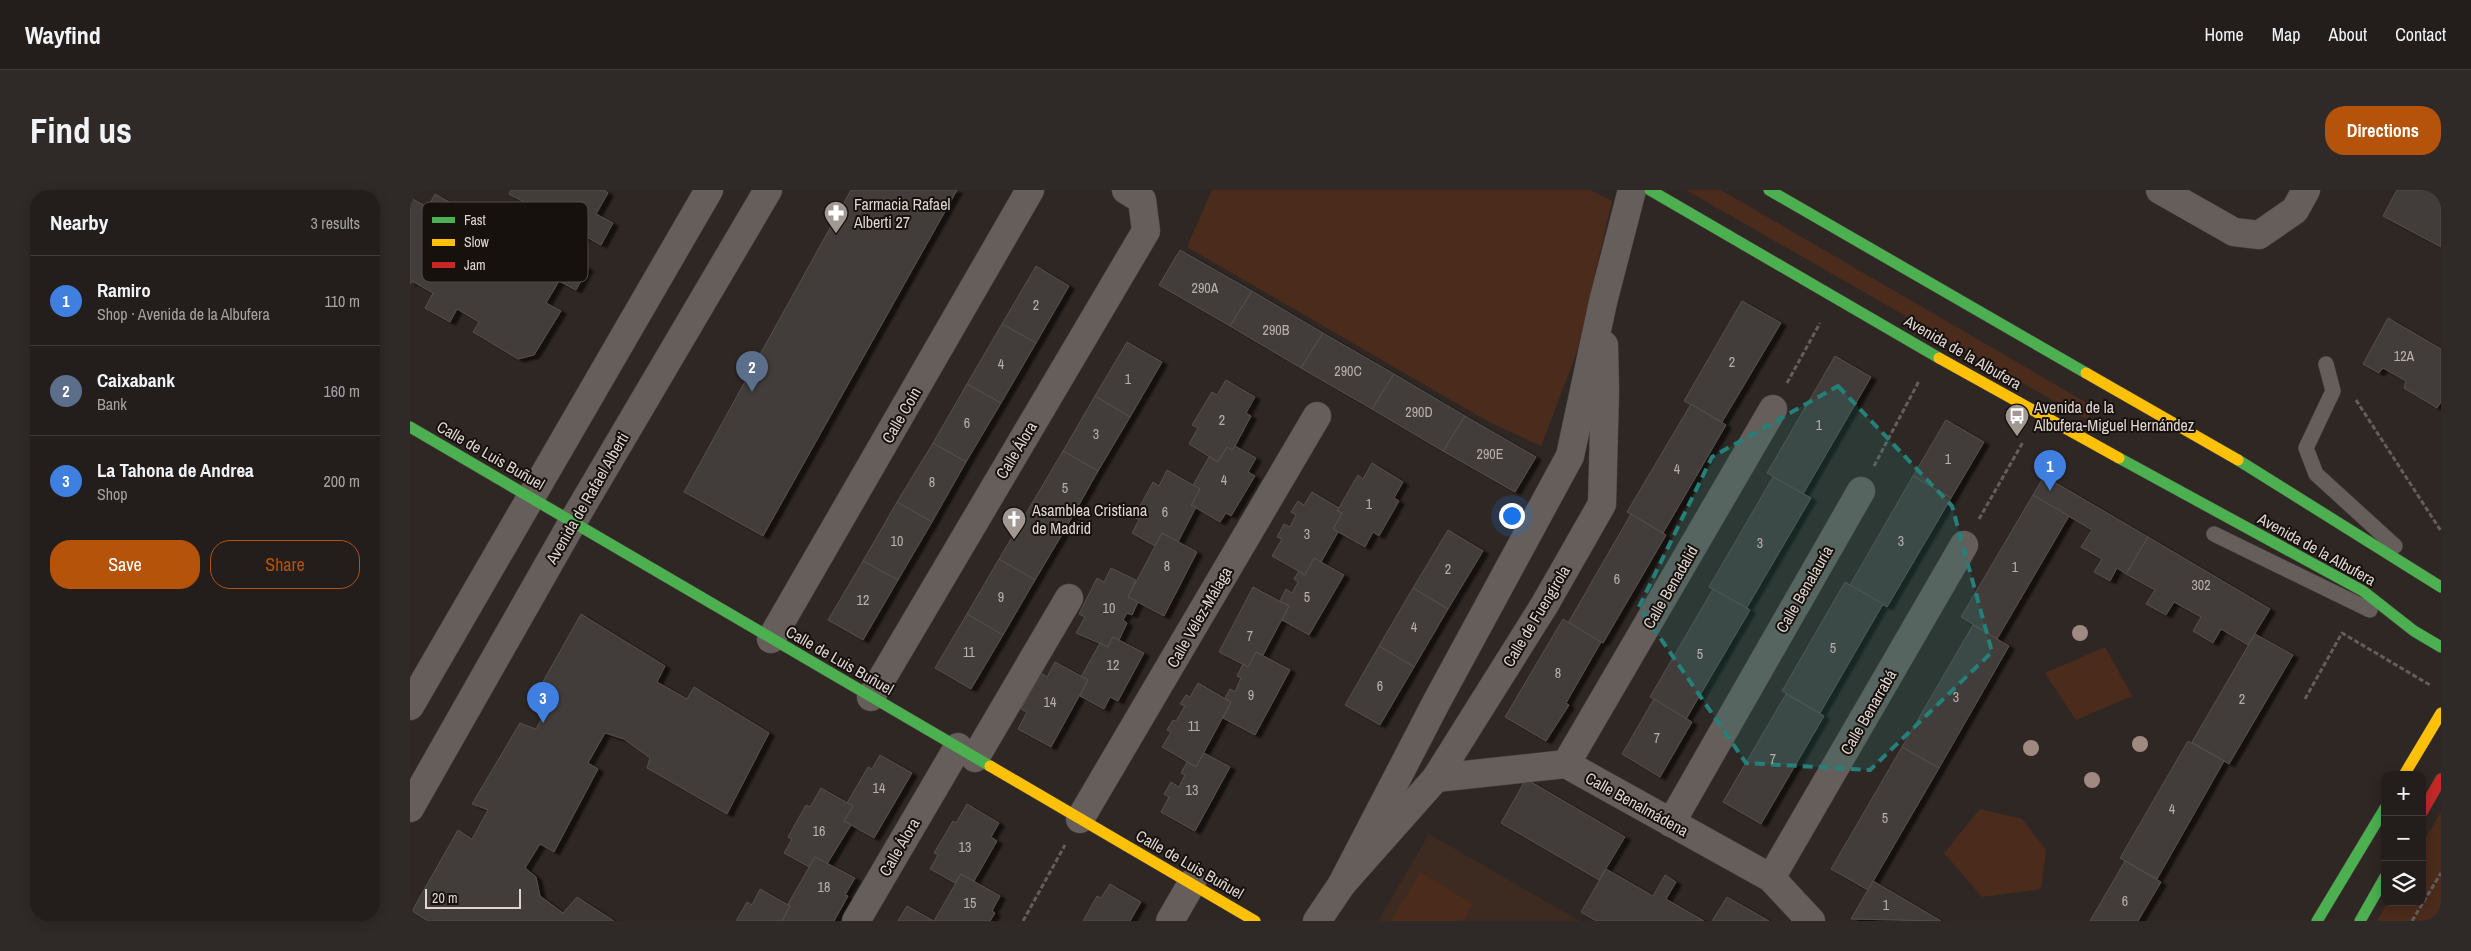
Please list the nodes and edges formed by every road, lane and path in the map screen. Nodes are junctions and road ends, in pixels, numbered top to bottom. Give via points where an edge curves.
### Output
1 (709, 190) edge
2 (768, 190) edge
3 (1030, 190) edge
4 (1632, 190) edge
5 (1650, 190) edge
6 (1769, 190) edge
7 (2160, 190) edge
8 (2306, 190) edge
9 (1134, 195) edge
10 (1835, 296) junction
11 (1603, 302) junction
12 (1933, 353) junction
13 (2326, 364) dead end
14 (2355, 399) dead end
15 (1773, 409) joint
16 (2038, 415) junction
17 (1317, 416) dead end
18 (410, 427) edge
19 (1861, 491) joint
20 (530, 496) junction
21 (572, 523) junction
22 (2441, 531) edge
23 (2214, 534) dead end
24 (1964, 545) joint
25 (2440, 587) edge
26 (1069, 598) dead end
27 (2414, 631) junction
28 (772, 639) junction
29 (2441, 647) edge
30 (2433, 687) dead end
31 (870, 697) junction
32 (2305, 700) dead end
33 (410, 706) edge
34 (2441, 713) edge
35 (966, 752) junction
36 (1566, 764) junction
37 (2406, 771) edge
38 (1436, 778) junction
39 (2441, 779) edge
40 (2426, 805) edge
41 (410, 808) edge
42 (2381, 815) edge
43 (1080, 819) junction
44 (1671, 822) junction
45 (2441, 873) edge
46 (1771, 878) junction
47 (1192, 883) junction
48 (1342, 884) junction
49 (2381, 884) edge
50 (856, 921) edge
51 (1023, 921) edge
52 (1170, 921) edge
53 (1255, 921) edge
54 (1317, 921) edge
55 (1811, 921) edge
56 (2317, 921) edge
57 (2360, 921) edge
58 (2412, 921) edge

1 - 20 street
2 - 21 street, Avenida de Rafael Alberti
3 - 28 street, Calle Coín
4 - 11 street, Calle de Fuengirola
5 - 10 main road, Avenida de la Albufera
6 - 25 main road, Avenida de la Albufera via 2250,467
7 - 8 street via 2234,232 2259,235 2295,210
9 - 31 street, Calle Álora via 1146,231
10 - 12 main road, Avenida de la Albufera
10 - 15 path
11 - 38 street, Calle de Fuengirola via 1602,504 1545,604
11 - 48 street, Calle de Fuengirola via 1570,456 1436,702
12 - 16 main road, Avenida de la Albufera
12 - 19 path
13 - 25 lane via 2332,391 2306,448 2316,474
14 - 22 path
15 - 36 street, Calle Benadalid
16 - 24 path
16 - 27 main road, Avenida de la Albufera via 2362,591
17 - 43 street, Calle Vélez-Málaga
18 - 20 main road, Calle de Luis Buñuel
19 - 44 street, Calle Benalauría
20 - 21 main road, Calle de Luis Buñuel
20 - 33 street
21 - 28 main road, Calle de Luis Buñuel
21 - 41 street, Avenida de Rafael Alberti
23 - 27 lane
24 - 46 street, Calle Benarrabá
26 - 35 street, Calle Álora
27 - 29 main road, Avenida de la Albufera
28 - 31 main road, Calle de Luis Buñuel
30 - 32 path via 2342,633
31 - 35 main road, Calle de Luis Buñuel
34 - 37 main road
35 - 43 main road, Calle de Luis Buñuel
35 - 50 street, Calle Álora
36 - 38 street, Calle Benalmádena
36 - 44 street, Calle Benalmádena
38 - 48 street, Calle de Fuengirola
39 - 40 main road
42 - 56 main road
43 - 47 main road, Calle de Luis Buñuel
43 - 51 path
44 - 46 street, Calle Benalmádena
45 - 58 path
46 - 55 street, Calle Benalmádena
47 - 52 street
47 - 53 main road, Calle de Luis Buñuel
48 - 54 street, Calle de Fuengirola
49 - 57 main road

